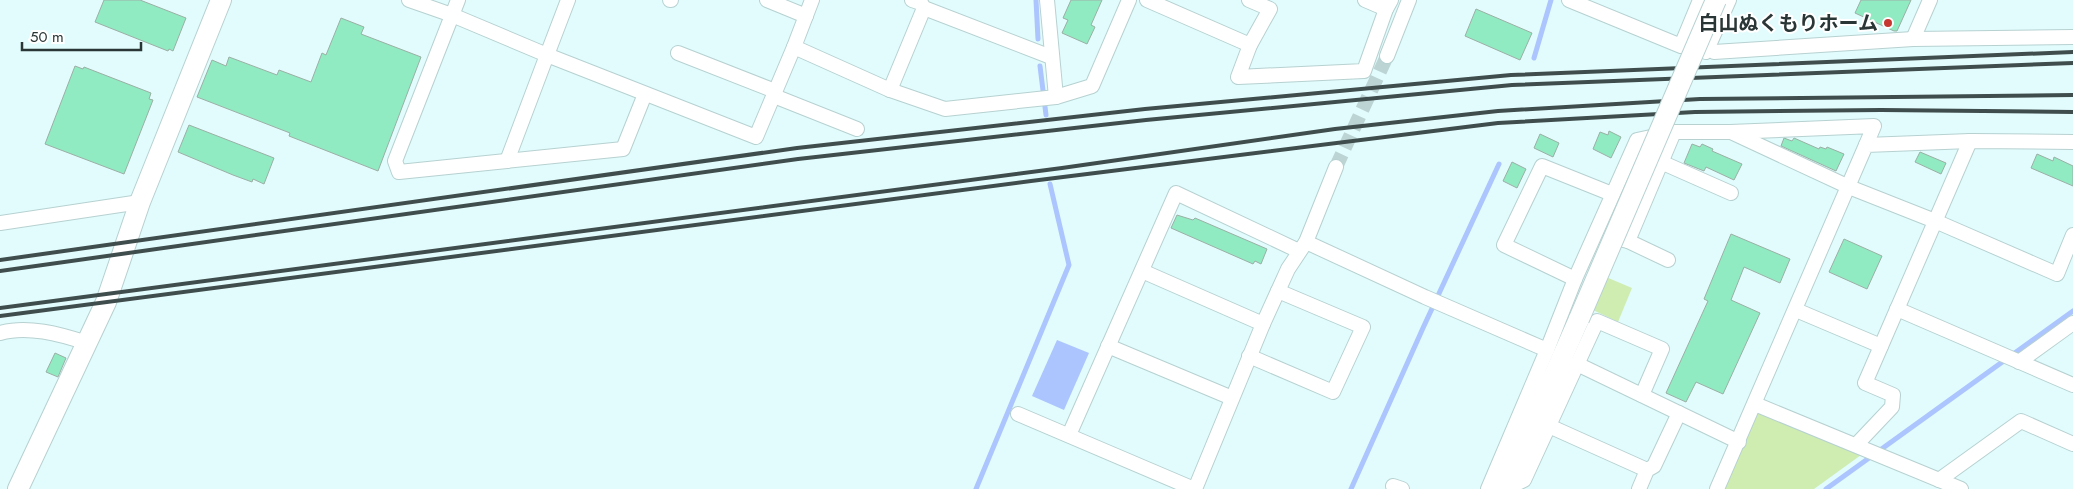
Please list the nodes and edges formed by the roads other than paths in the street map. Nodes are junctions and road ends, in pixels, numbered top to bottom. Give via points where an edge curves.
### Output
1 (220, 0) edge
2 (409, 0) edge
3 (458, 0) edge
4 (568, 0) edge
5 (767, 0) edge
6 (812, 0) edge
7 (912, 0) edge
8 (1047, 0) edge
9 (1129, 0) edge
10 (1147, 0) edge
11 (1249, 0) edge
12 (1365, 0) edge
13 (1409, 0) edge
14 (1569, 0) edge
15 (1700, 0) edge
16 (1716, 0) edge
17 (1729, 0) edge
18 (1930, 0) edge
19 (1389, 5) edge
20 (924, 8) junction
21 (452, 15) junction
22 (806, 16) junction
23 (2073, 37) edge
24 (1913, 39) junction
25 (1683, 42) junction
26 (1250, 45) junction
27 (794, 47) junction
28 (1714, 52) dead end
29 (678, 53) dead end
30 (547, 55) junction
31 (1387, 56) tunnel mouth
32 (1051, 57) junction
33 (890, 90) junction
34 (774, 93) junction
35 (645, 94) junction
36 (1056, 97) junction
37 (856, 129) dead end
38 (1674, 132) junction
39 (1730, 132) junction
40 (1970, 141) junction
41 (2073, 142) edge
42 (1866, 145) junction
43 (1632, 151) junction
44 (507, 161) junction
45 (1661, 162) junction
46 (1336, 167) tunnel mouth
47 (1849, 186) junction
48 (1731, 193) dead end
49 (1612, 194) junction
50 (140, 202) junction
51 (1935, 221) junction
52 (0, 223) edge
53 (1597, 229) junction
54 (2073, 235) edge
55 (1628, 241) junction
56 (1303, 246) junction
57 (1668, 260) dead end
58 (1142, 271) junction
59 (1575, 279) junction
60 (1278, 291) junction
61 (1897, 309) junction
62 (1796, 310) junction
63 (2073, 323) edge
64 (1263, 324) junction
65 (0, 333) edge
66 (87, 343) junction
67 (1108, 346) junction
68 (1882, 346) junction
69 (1547, 350) junction
70 (1249, 356) junction
71 (2019, 362) junction
72 (1577, 364) junction
73 (2073, 385) edge
74 (1642, 395) junction
75 (1232, 398) junction
76 (1755, 404) junction
77 (1679, 413) junction
78 (1018, 414) dead end
79 (1549, 426) junction
80 (1069, 435) junction
81 (1739, 442) junction
82 (2073, 444) edge
83 (1862, 447) junction
84 (1647, 470) junction
85 (1939, 480) junction
86 (18, 489) edge
87 (1195, 489) edge
88 (1488, 489) edge
89 (1504, 489) edge
90 (1639, 489) edge
91 (1717, 489) edge
92 (1961, 489) edge

1 - 50 street
2 - 21 street
3 - 21 street
4 - 30 street
5 - 22 street
6 - 22 street
7 - 20 street
8 - 32 street
9 - 36 street via 1092,86
10 - 26 street
11 - 26 street via 1270,9
12 - 19 street
13 - 31 street
14 - 25 street via 1681,46
15 - 25 street
16 - 89 street, bridge
17 - 25 street via 1706,52
18 - 24 street
19 - 26 street via 1364,71 1238,77
20 - 32 street
20 - 33 street
21 - 30 street
21 - 44 street via 395,161 399,172
22 - 27 street
23 - 24 street
24 - 28 street
27 - 33 street
27 - 34 street
29 - 34 street
30 - 35 street
30 - 44 street
32 - 36 street
33 - 36 street via 945,109
34 - 35 street via 756,137
34 - 37 street
35 - 44 street via 623,149
38 - 39 street
38 - 43 street via 1638,140
38 - 45 street
39 - 42 street via 1874,126
39 - 47 street
40 - 41 street
40 - 42 street
40 - 51 street
42 - 47 street
43 - 45 street
43 - 49 street
45 - 48 street
45 - 55 street
46 - 56 street
47 - 51 street
47 - 62 street
49 - 53 street
49 - 59 street via 1542,166 1504,245
50 - 52 street
50 - 66 street via 109,294
51 - 54 street via 2057,274
51 - 61 street
53 - 55 street
53 - 59 street
55 - 57 street
56 - 58 street via 1176,193
56 - 60 street
56 - 69 street
58 - 64 street
58 - 67 street
59 - 69 street
60 - 64 street
60 - 70 street via 1363,327 1333,392
61 - 68 street
61 - 71 street
62 - 68 street
62 - 76 street
63 - 71 street
64 - 70 street
65 - 66 street via 10,330 59,333
66 - 86 street
67 - 75 street
67 - 80 street
68 - 83 street via 1865,383 1893,395 1892,407
69 - 88 street
70 - 75 street
71 - 73 street
72 - 74 street
72 - 74 street via 1597,321 1662,349
72 - 79 street
74 - 77 street
75 - 87 street
76 - 81 street
76 - 83 street
77 - 81 street
77 - 84 street via 1654,466
78 - 80 street
79 - 84 street
79 - 89 street via 1524,480
80 - 87 street
81 - 91 street
82 - 85 street via 2021,421
83 - 85 street
84 - 90 street
85 - 92 street

